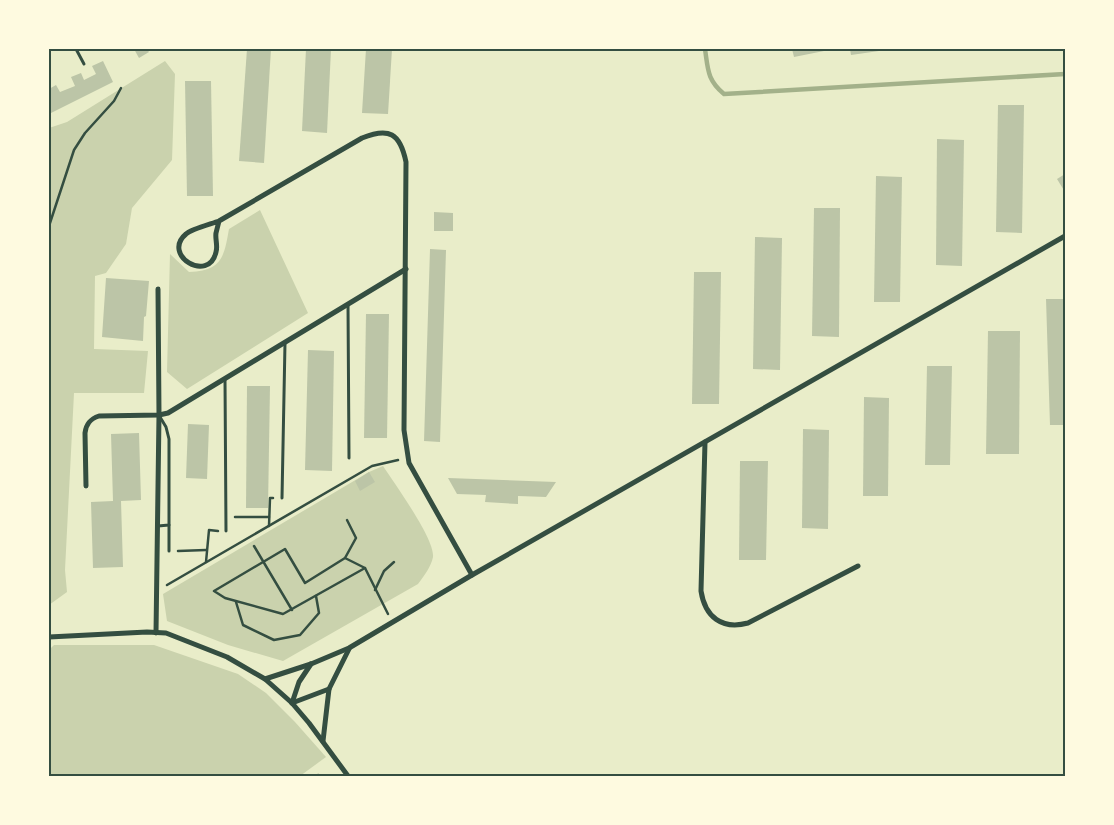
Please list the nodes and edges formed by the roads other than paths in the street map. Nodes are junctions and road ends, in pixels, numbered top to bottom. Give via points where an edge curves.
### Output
1 (76, 49) edge
2 (84, 64) dead end
3 (219, 221) junction
4 (1065, 236) edge
5 (406, 269) junction
6 (158, 289) dead end
7 (348, 304) junction
8 (284, 343) junction
9 (225, 379) junction
10 (159, 415) junction
11 (705, 442) junction
12 (349, 458) dead end
13 (86, 486) dead end
14 (282, 498) road end
15 (169, 525) junction
16 (158, 526) junction
17 (226, 531) road end
18 (169, 551) road end
19 (858, 566) dead end
20 (472, 575) junction
21 (156, 633) junction
22 (49, 636) edge
23 (349, 648) junction
24 (311, 664) junction
25 (265, 679) junction
26 (329, 688) junction
27 (292, 704) junction
28 (323, 741) junction
29 (348, 776) edge

1 - 2 lane
3 - 3 street via 186,234 180,251 186,262 203,266 214,258
3 - 5 street via 362,138 383,132 392,134 404,152 406,162
4 - 11 street
5 - 7 street
5 - 20 street via 404,430 408,459
6 - 10 street
7 - 8 street
7 - 12 lane
8 - 9 street
8 - 14 lane
9 - 10 street
9 - 17 lane
10 - 13 street via 99,416 89,422 85,433
10 - 15 lane via 169,439
10 - 16 street
11 - 19 street via 701,591 708,612 717,620 737,626 748,623
11 - 20 street
15 - 16 lane
15 - 18 lane
16 - 21 street
20 - 23 street
21 - 22 street
21 - 25 street via 173,635 227,657
23 - 24 street
23 - 26 street
24 - 25 street
24 - 27 street via 299,682
25 - 27 street
26 - 27 street
26 - 28 street
27 - 28 street
28 - 29 street

